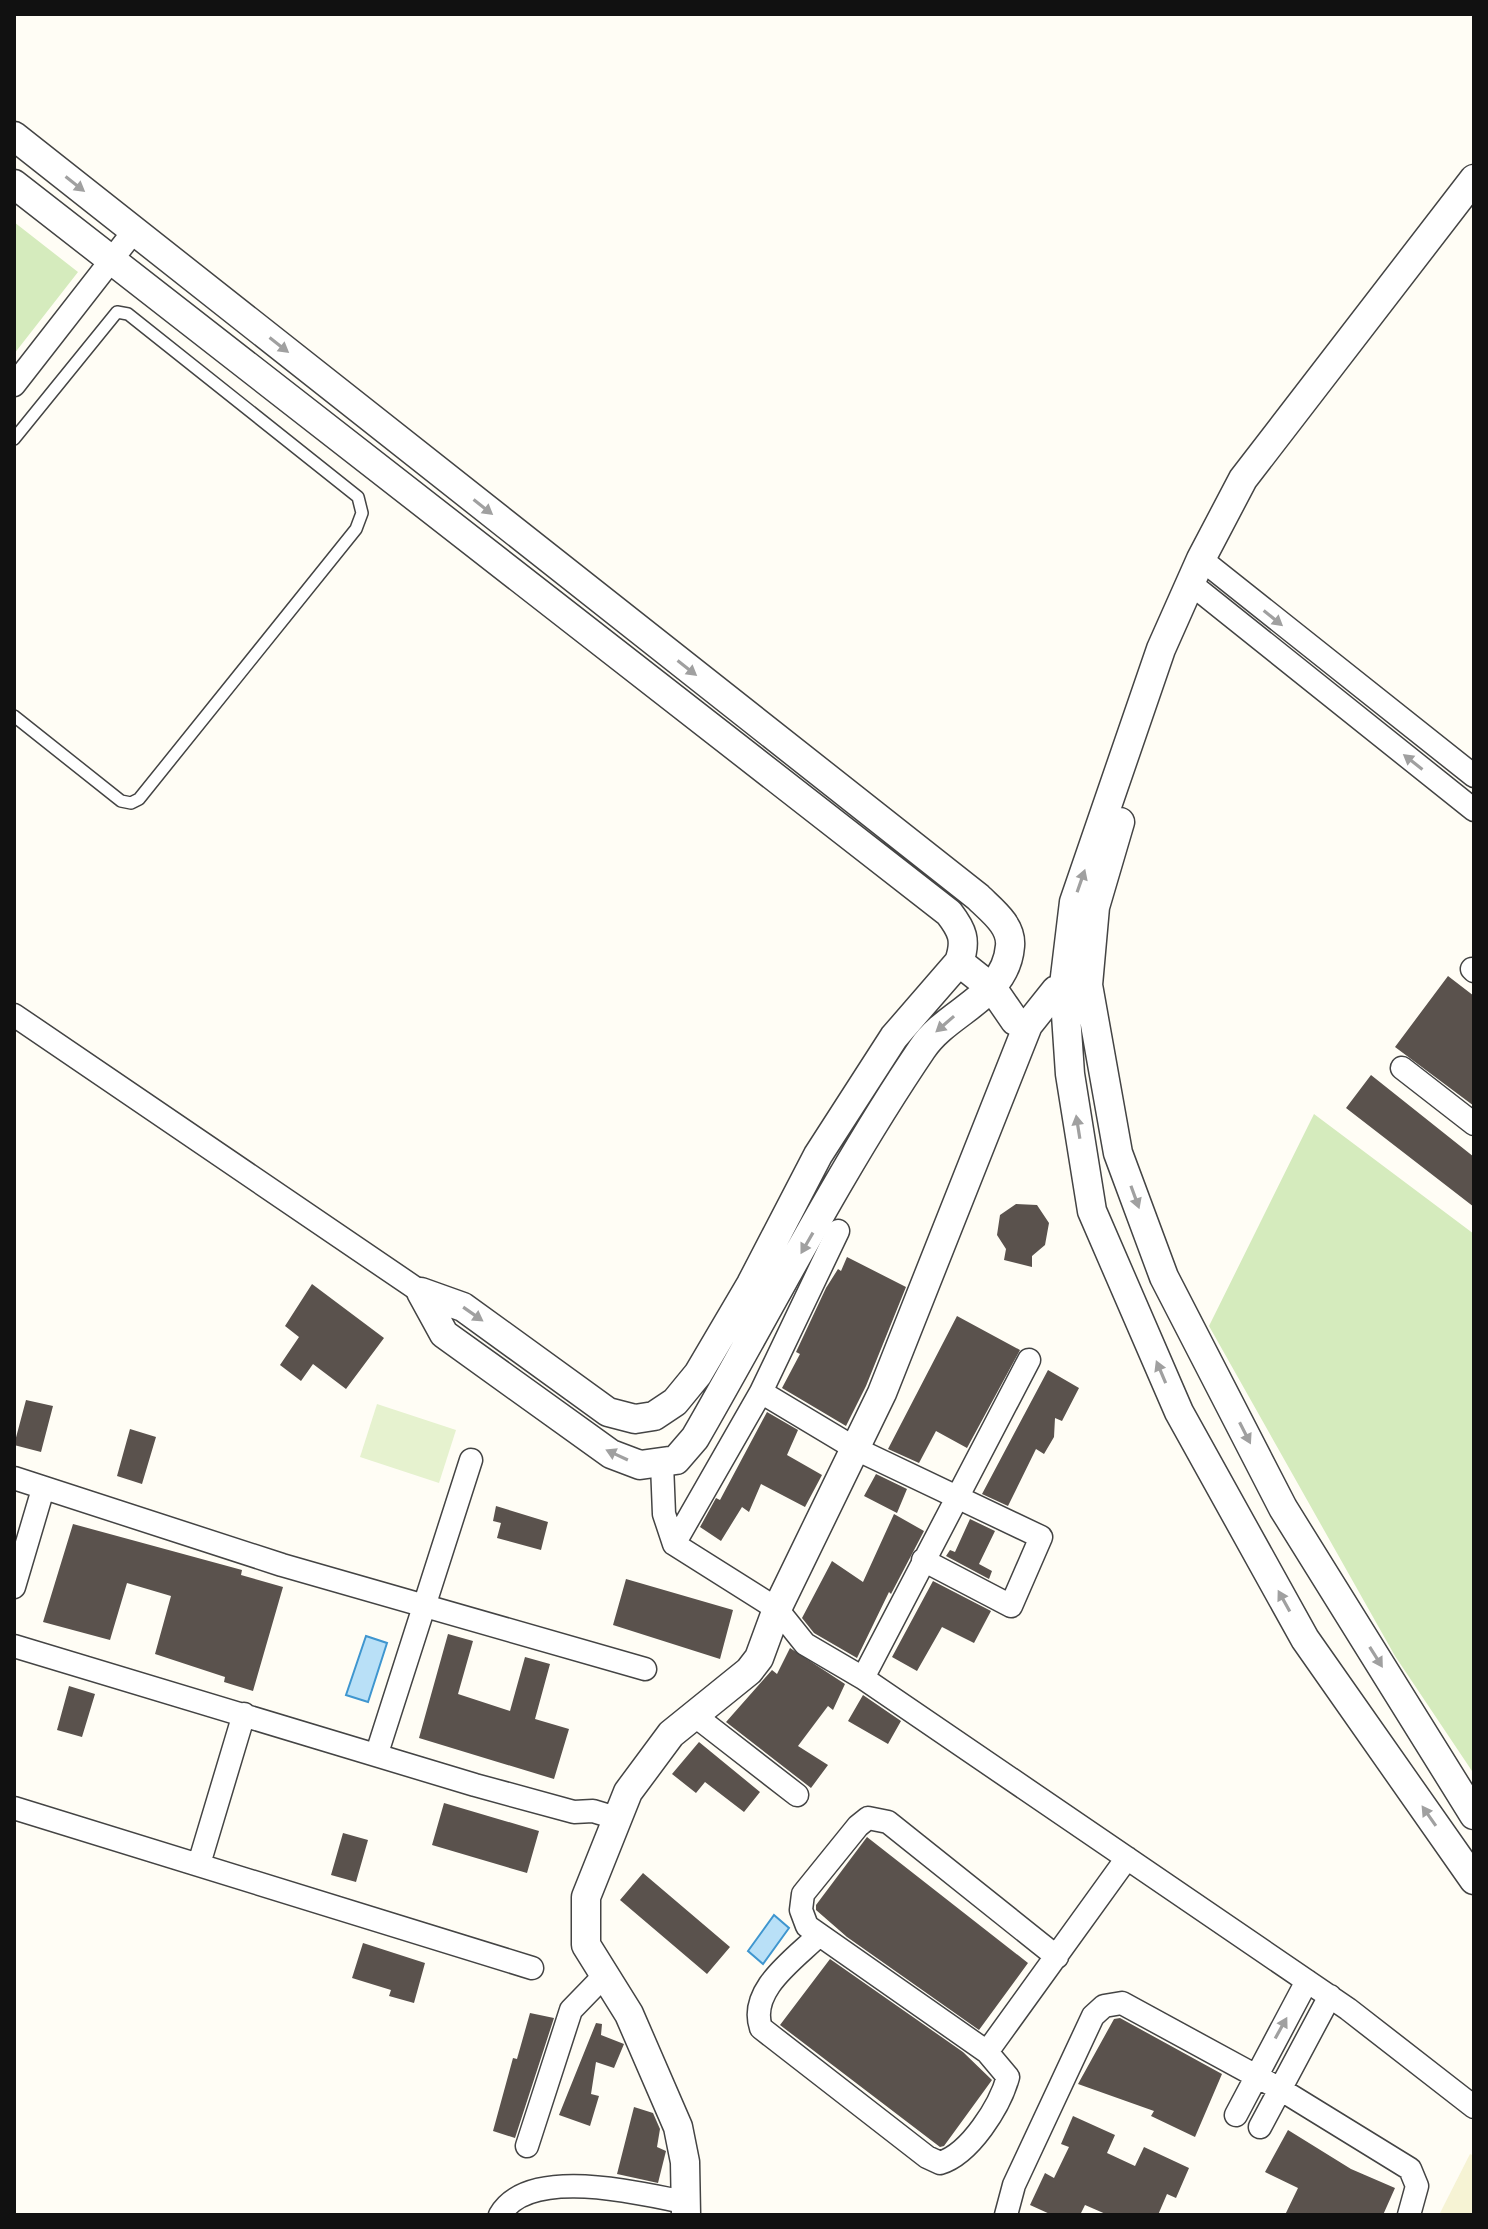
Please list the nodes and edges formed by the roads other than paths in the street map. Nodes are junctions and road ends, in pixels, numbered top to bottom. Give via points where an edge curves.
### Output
1 (14, 136) edge
2 (1474, 179) edge
3 (14, 184) edge
4 (1474, 206) edge
5 (134, 231) junction
6 (112, 261) junction
7 (14, 385) edge
8 (14, 439) edge
9 (1201, 576) junction
10 (14, 716) edge
11 (1474, 776) edge
12 (1474, 810) edge
13 (959, 962) junction
14 (1076, 985) junction
15 (993, 989) junction
16 (14, 1015) edge
17 (1028, 1025) junction
18 (1402, 1068) dead end
19 (1474, 1124) edge
20 (838, 1231) dead end
21 (421, 1292) junction
22 (1029, 1360) dead end
23 (761, 1392) junction
24 (856, 1449) junction
25 (471, 1460) dead end
26 (662, 1464) junction
27 (14, 1478) edge
28 (43, 1489) junction
29 (955, 1497) junction
30 (674, 1544) junction
31 (923, 1560) junction
32 (14, 1587) edge
33 (425, 1603) junction
34 (777, 1609) junction
35 (14, 1646) edge
36 (645, 1669) dead end
37 (863, 1678) junction
38 (244, 1714) junction
39 (694, 1715) junction
40 (377, 1753) junction
41 (797, 1795) dead end
42 (14, 1808) edge
43 (1474, 1815) edge
44 (613, 1824) junction
45 (1127, 1858) junction
46 (199, 1864) junction
47 (1474, 1880) edge
48 (819, 1935) junction
49 (1057, 1957) junction
50 (532, 1968) dead end
51 (603, 1977) junction
52 (1307, 1981) junction
53 (1330, 1996) junction
54 (987, 2052) junction
55 (1255, 2076) junction
56 (1280, 2089) junction
57 (1474, 2107) edge
58 (1236, 2115) dead end
59 (1260, 2127) dead end
60 (527, 2146) dead end
61 (686, 2208) edge
62 (500, 2215) edge
63 (1006, 2215) edge
64 (1409, 2215) edge

1 -> 5 street
2 - 9 street via 1243,479
3 - 6 street
4 - 9 street via 1256,487
5 - 6 street
5 -> 15 street via 978,897 1008,933 1010,946
6 - 7 street
6 - 13 street via 949,913 963,932
8 - 10 lane via 117,312 128,314 358,497 362,513 356,529 139,799 121,801
9 -> 11 street
12 -> 9 street
9 - 14 street via 1158,700
13 - 15 street
21 -> 13 street via 463,1307 608,1412 635,1419 654,1416 675,1402 698,1374 818,1155 894,1037
14 - 17 street via 1056,990
14 -> 43 street via 1118,1153 1164,1277 1283,1508
47 -> 14 street via 1305,1639 1179,1412 1092,1211 1070,1074
15 - 17 street via 1015,1021
15 -> 26 street via 928,1039 695,1438 676,1460
16 - 21 street
17 - 24 street
18 - 19 street
20 - 23 street
26 -> 21 street via 640,1465 611,1454 539,1405 444,1334
22 - 29 street
23 - 24 street
23 - 30 street
24 - 29 street
24 - 34 street
25 - 33 street
26 - 30 street via 664,1514
27 - 28 street
28 - 32 street
28 - 33 street via 282,1565
29 - 31 street
29 - 31 street via 1041,1537 1011,1606
30 - 34 street
31 - 37 street
33 - 36 street
33 - 40 street
34 - 37 street via 805,1644
34 - 39 street via 749,1671
35 - 38 street
37 - 45 street
38 - 40 street
38 - 46 street
39 - 41 street
39 - 44 street via 671,1734 628,1792
40 - 44 street via 574,1812 593,1811
42 - 46 street
44 - 51 street via 586,1897 586,1945
45 - 49 street
45 - 52 street
46 - 50 street
48 - 49 street via 807,1926 803,1894 868,1818 888,1822
48 - 54 street
48 - 54 street via 765,1990 757,2015 761,2028 927,2157 940,2163 953,2159 1000,2104 1008,2077
49 - 54 street
51 - 60 street via 571,2010
51 - 61 street via 629,2014 678,2127
52 - 53 street
55 -> 52 street
53 - 56 street
53 - 57 street
55 - 56 street
55 - 58 street
55 - 63 street via 1122,2003 1104,2006 1093,2016 1014,2185
56 - 59 street
56 - 64 street via 1410,2169 1417,2186
61 - 62 street via 581,2184 537,2192

